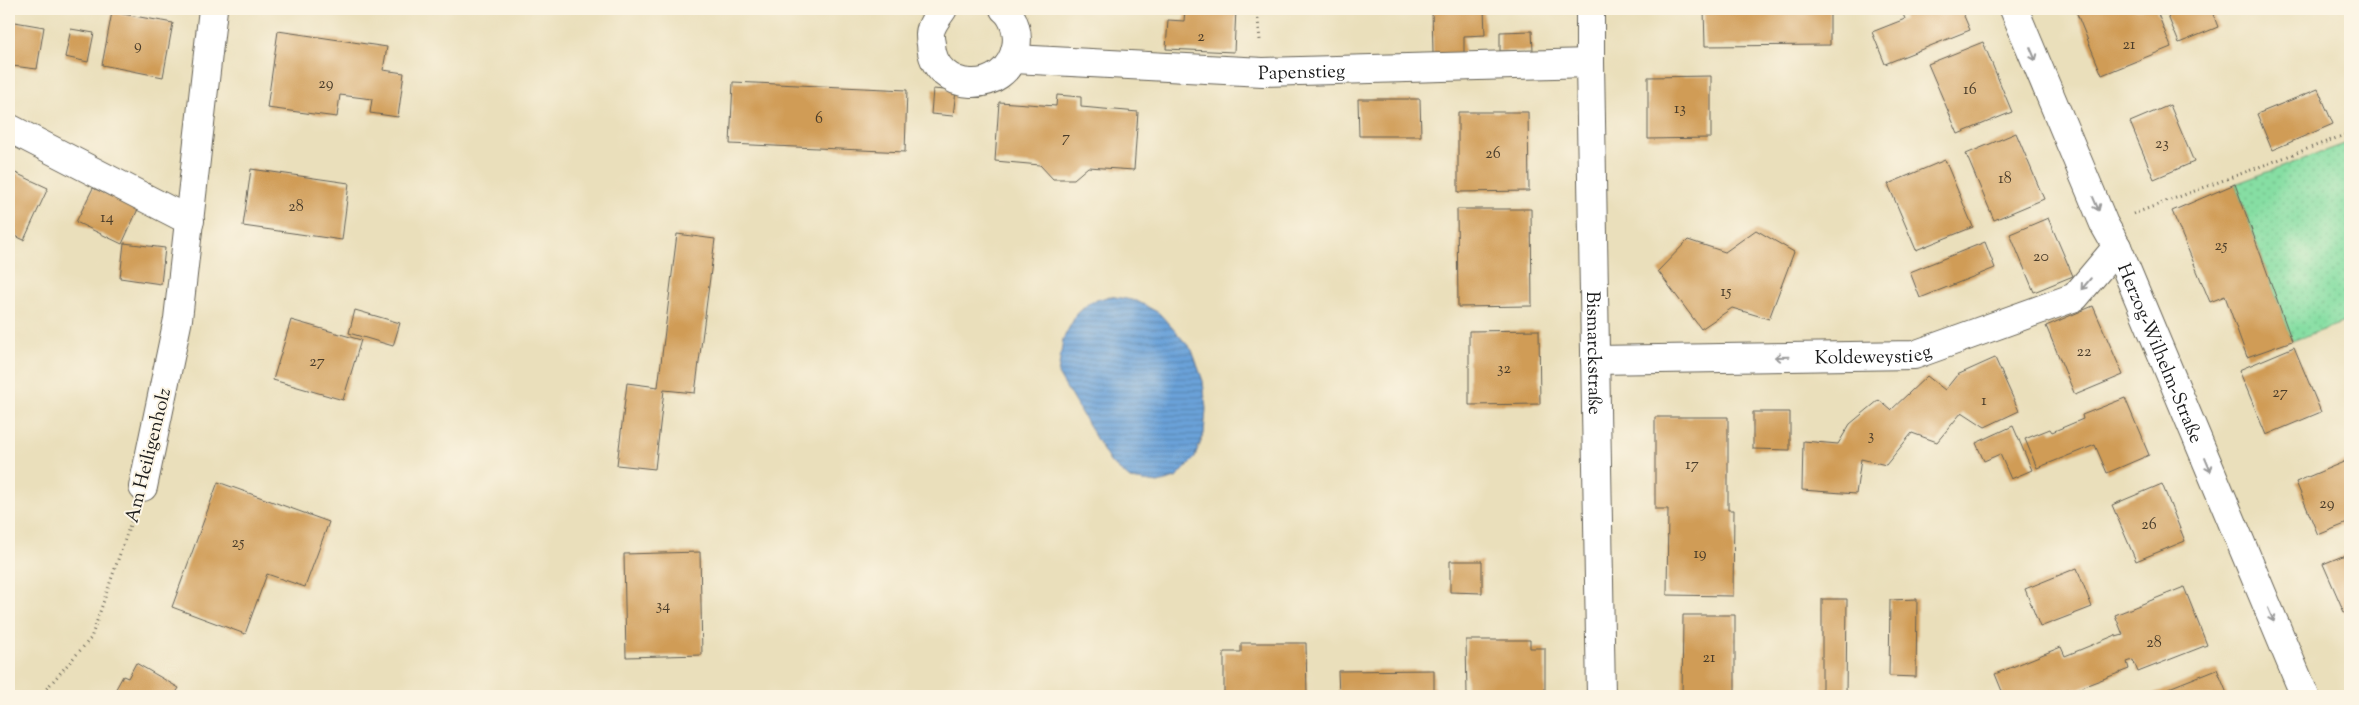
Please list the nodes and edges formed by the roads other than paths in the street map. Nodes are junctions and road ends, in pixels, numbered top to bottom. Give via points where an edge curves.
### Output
1 (212, 9) edge
2 (943, 9) edge
3 (1004, 9) edge
4 (1590, 9) edge
5 (2014, 9) edge
6 (1014, 59) junction
7 (1590, 63) junction
8 (9, 128) edge
9 (190, 221) junction
10 (2110, 235) junction
11 (1595, 360) junction
12 (143, 487) road end
13 (1601, 696) edge
14 (2305, 696) edge

1 - 9 street, Am Heiligenholz
2 - 6 street via 930,30 931,54 946,74 969,84 985,83 1002,74
3 - 6 street via 1010,14 1018,37
4 - 7 street, Bismarckstraße
5 -> 10 street, Herzog-Wilhelm-Straße
6 - 7 street, Papenstieg via 1263,72
7 - 11 street, Bismarckstraße
8 - 9 street
9 - 12 street, Am Heiligenholz via 178,319
10 -> 11 street, Koldeweystieg via 2075,297 1914,355
10 -> 14 street, Herzog-Wilhelm-Straße
11 - 13 street, Bismarckstraße

